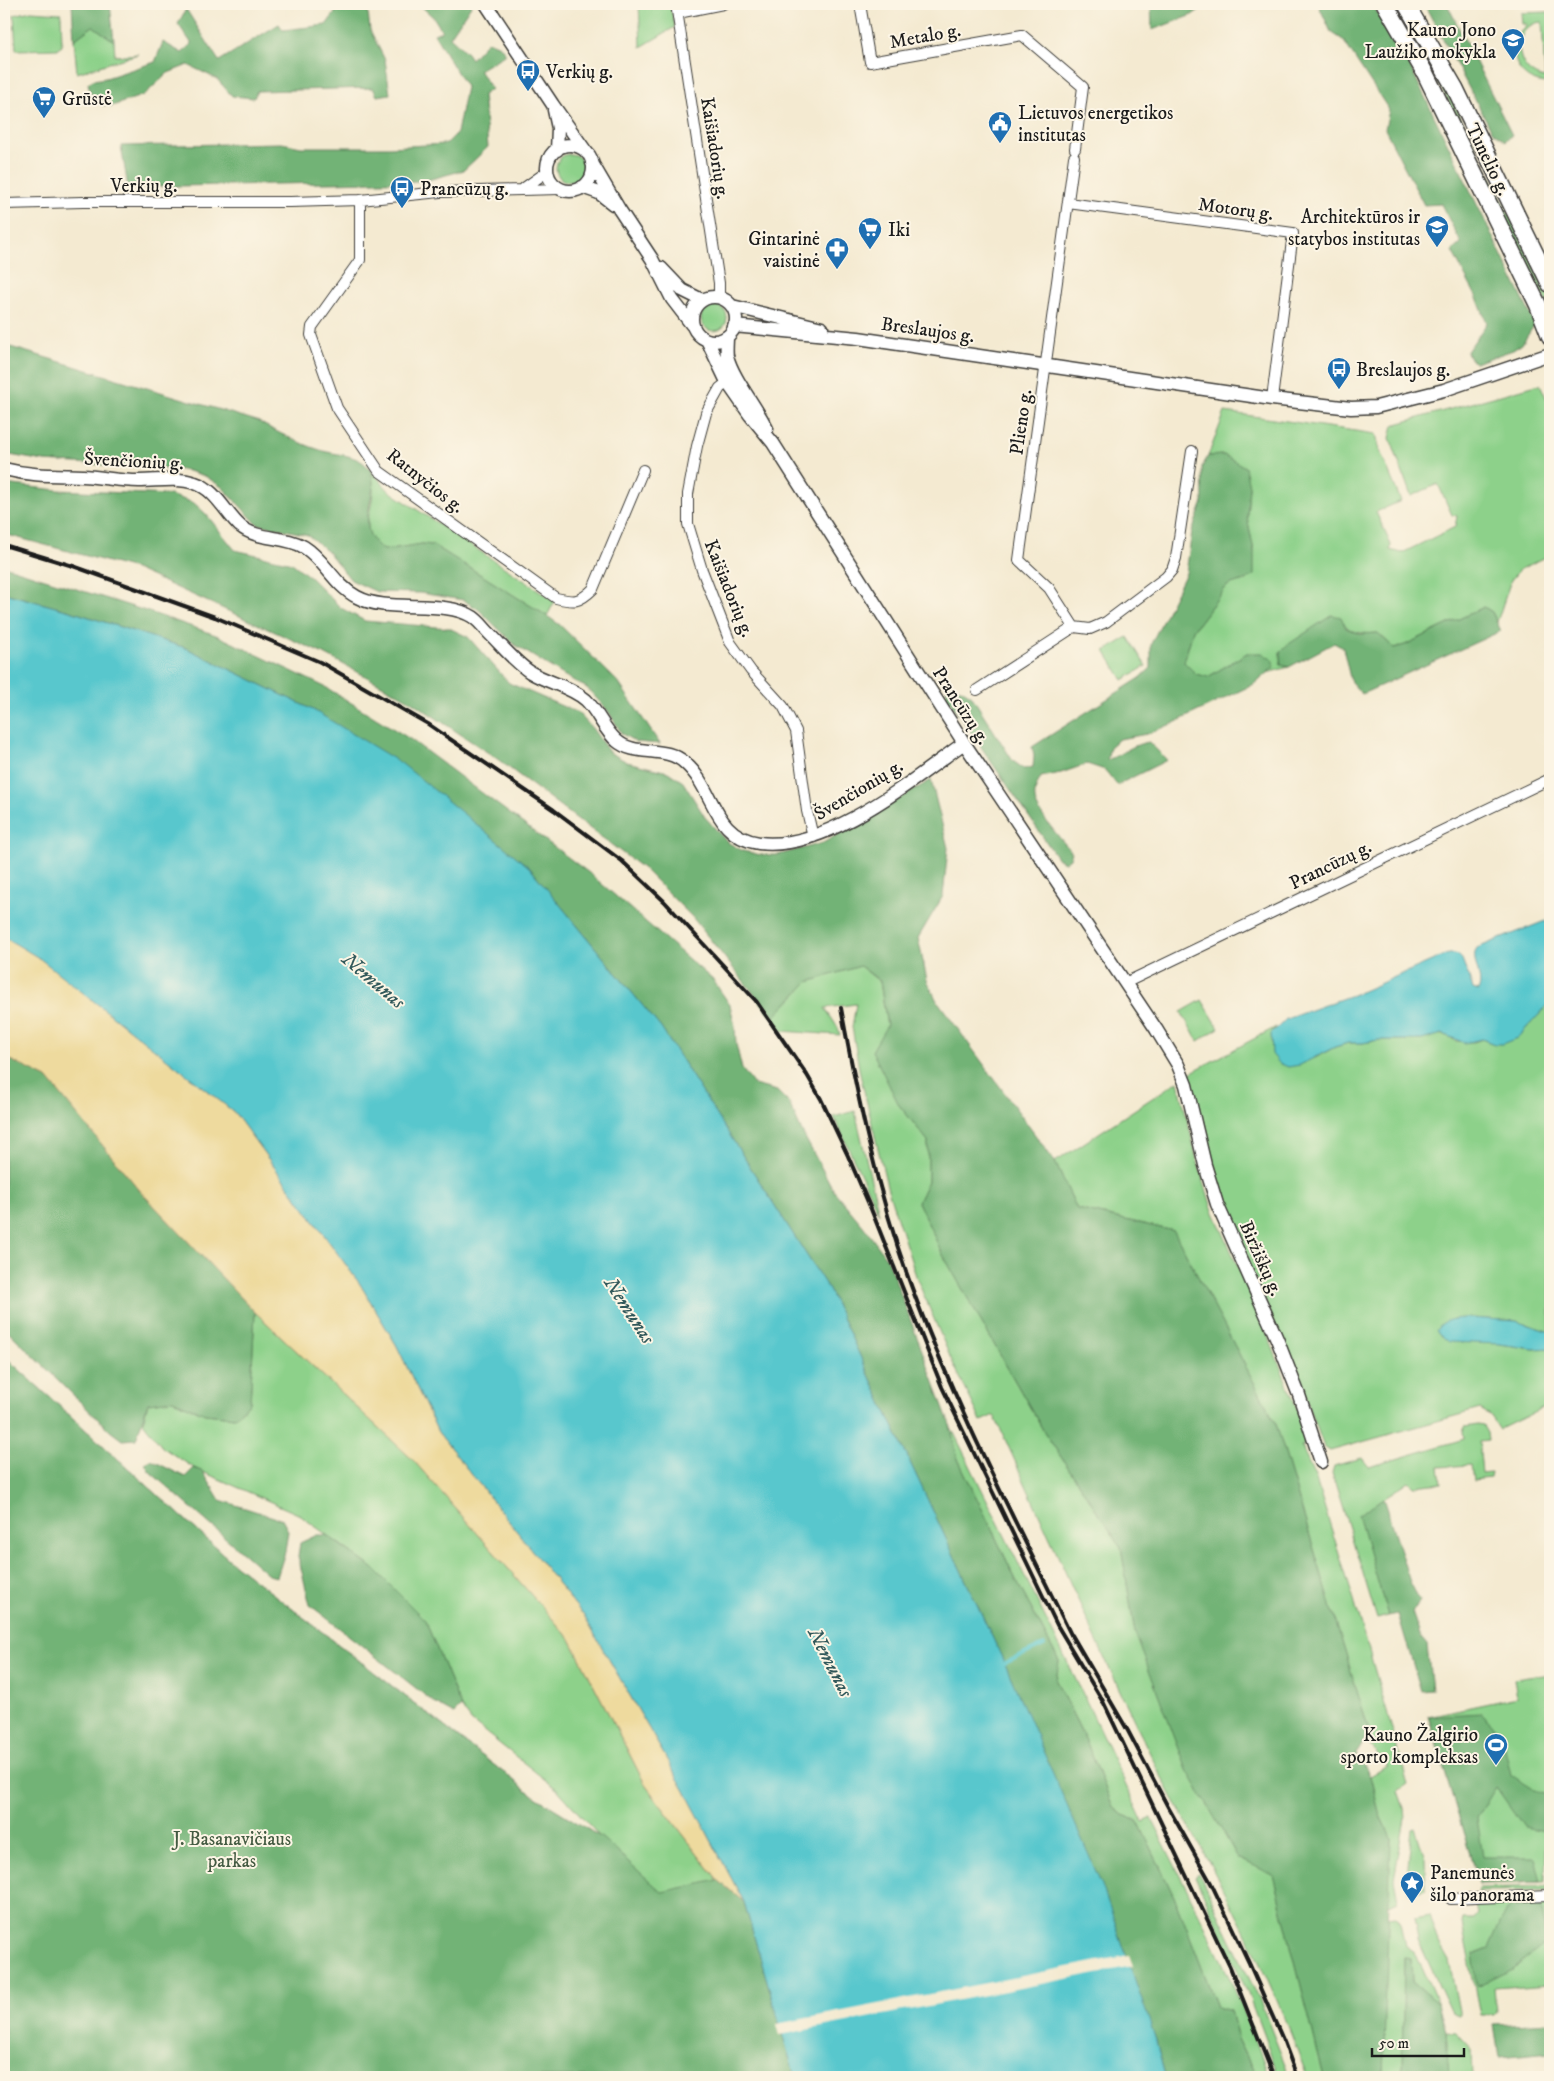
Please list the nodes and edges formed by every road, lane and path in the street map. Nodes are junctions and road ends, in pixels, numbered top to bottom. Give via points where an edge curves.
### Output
1 (486, 4) edge
2 (723, 4) edge
3 (860, 4) edge
4 (1385, 4) edge
5 (1406, 4) edge
6 (677, 8) edge
7 (553, 105) junction
8 (557, 150) junction
9 (590, 158) junction
10 (548, 171) junction
11 (582, 187) junction
12 (524, 188) junction
13 (560, 189) junction
14 (360, 200) junction
15 (1068, 203) junction
16 (4, 204) edge
17 (619, 209) junction
18 (652, 258) junction
19 (1550, 284) edge
20 (718, 297) junction
21 (702, 300) junction
22 (732, 306) junction
23 (692, 325) junction
24 (734, 326) junction
25 (1550, 336) edge
26 (726, 337) junction
27 (858, 338) junction
28 (707, 340) junction
29 (1550, 354) edge
30 (1046, 366) junction
31 (732, 380) junction
32 (1272, 399) junction
33 (1192, 451) dead end
34 (4, 469) edge
35 (643, 470) dead end
36 (1074, 627) junction
37 (977, 690) dead end
38 (964, 743) junction
39 (1550, 779) edge
40 (813, 837) junction
41 (1125, 983) junction
42 (1178, 1065) joint
43 (1321, 1462) dead end
44 (1550, 1895) edge
45 (1451, 1899) dead end

1 - 7 street
2 - 6 street
3 - 15 street, Metalo g. via 870,62 1022,35 1083,86
4 - 25 main road, Tunelio g. via 1425,73
5 - 19 main road, Tunelio g. via 1455,88
6 - 20 street, Kaišiadorių g. via 719,283
7 - 8 street via 558,128
7 - 9 street
8 - 9 street via 576,146
8 - 10 street via 550,159
9 - 11 street via 590,179
9 - 17 street
10 - 12 street
10 - 13 street
11 - 13 street via 572,191
11 - 17 street via 600,193
12 - 13 street, Verkių g.
12 - 14 street, Verkių g.
14 - 16 street, Verkių g.
14 - 35 street, Ratnyčios g. via 360,260 312,327 311,335 337,408 378,471 556,598 572,602 593,590
15 - 30 street, Plieno g.
15 - 32 street, Motorų g. via 1293,233
17 - 18 street
18 - 21 street via 682,290
18 - 23 street via 672,299
20 - 21 street
20 - 22 street
21 - 23 street via 693,311
22 - 24 street via 736,319
22 - 27 street, Breslaujos g.
23 - 28 street
24 - 26 street
24 - 27 street, Breslaujos g.
26 - 28 street
26 - 31 street, Prancūzų g.
27 - 30 street, Breslaujos g.
28 - 31 street, Prancūzų g.
29 - 32 street, Breslaujos g. via 1444,390 1376,407 1351,408
30 - 32 street, Breslaujos g.
30 - 36 street, Plieno g. via 1019,560 1049,588
31 - 38 street, Prancūzų g. via 750,415 773,443
31 - 40 street, Kaišiadorių g. via 713,398 706,413 688,494 688,524 730,642 782,706 796,731
33 - 36 street via 1172,570 1106,622 1090,629
34 - 40 street, Švenčionių g. via 29,475 136,481 184,480 204,487 239,525 256,535 290,540 302,546 316,556 337,582 357,597 374,604 438,608 472,616 527,669 583,698 616,740 628,747 672,754 685,762 722,822 736,835 748,841 774,844
36 - 37 street
38 - 40 street, Švenčionių g. via 881,801 828,832
38 - 41 street, Prancūzų g.
39 - 41 street, Prancūzų g.
41 - 42 street, Prancūzų g.
42 - 43 street, Biržiškų g. via 1217,1204 1277,1339
44 - 45 street

